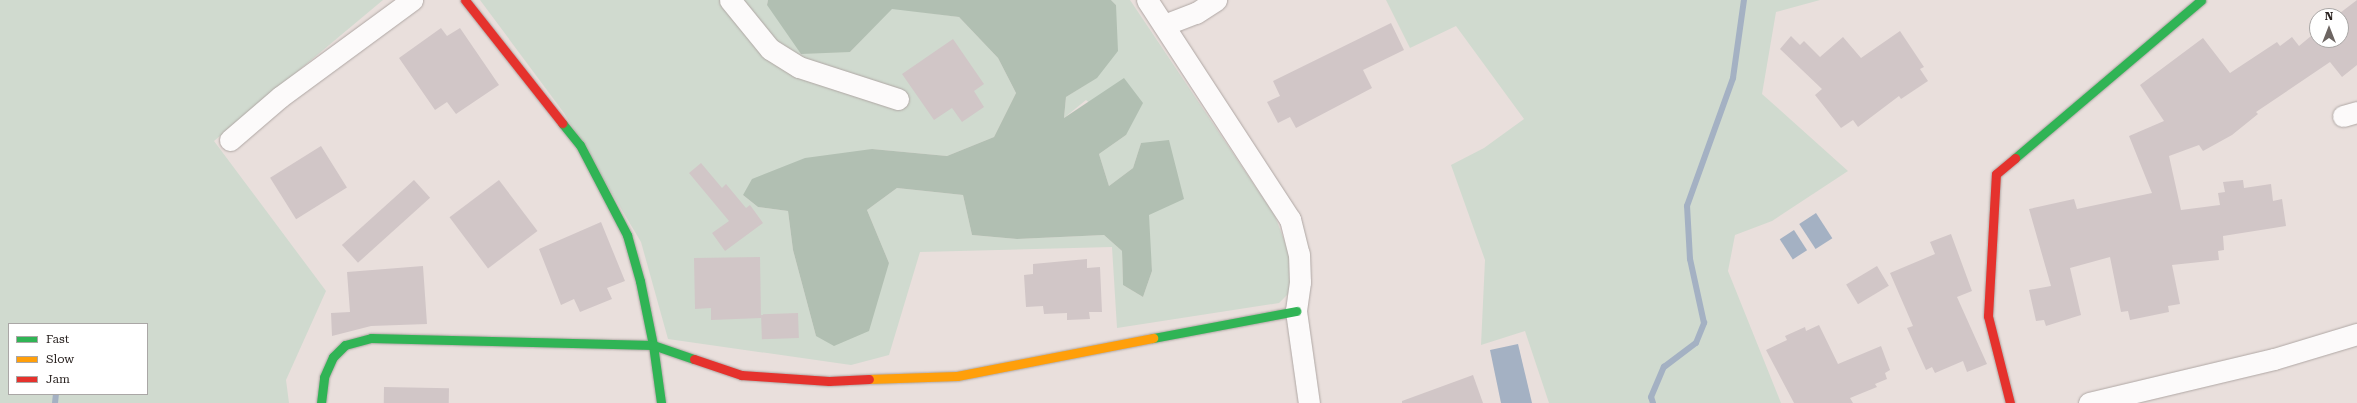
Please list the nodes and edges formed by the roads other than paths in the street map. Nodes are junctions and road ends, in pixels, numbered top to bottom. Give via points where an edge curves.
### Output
1 (412, 0) edge
2 (465, 0) edge
3 (730, 0) edge
4 (1147, 0) edge
5 (1216, 0) edge
6 (2201, 0) edge
7 (1164, 25) junction
8 (898, 99) dead end
9 (230, 140) dead end
10 (1296, 311) junction
11 (2357, 334) edge
12 (653, 345) junction
13 (322, 403) edge
14 (661, 403) edge
15 (1309, 403) edge
16 (2010, 403) edge
17 (2089, 403) edge

1 - 9 street via 280,97
2 - 12 street via 580,145 627,235
3 - 8 street via 770,49 799,67
4 - 7 street
5 - 7 street via 1196,13
6 - 16 street via 1996,174 1988,316
7 - 10 street via 1290,219 1299,254 1300,282
10 - 12 street via 957,376 829,381 740,375
10 - 15 street
11 - 17 street via 2274,359
12 - 13 street via 371,338 345,345 333,357 324,377
12 - 14 street

